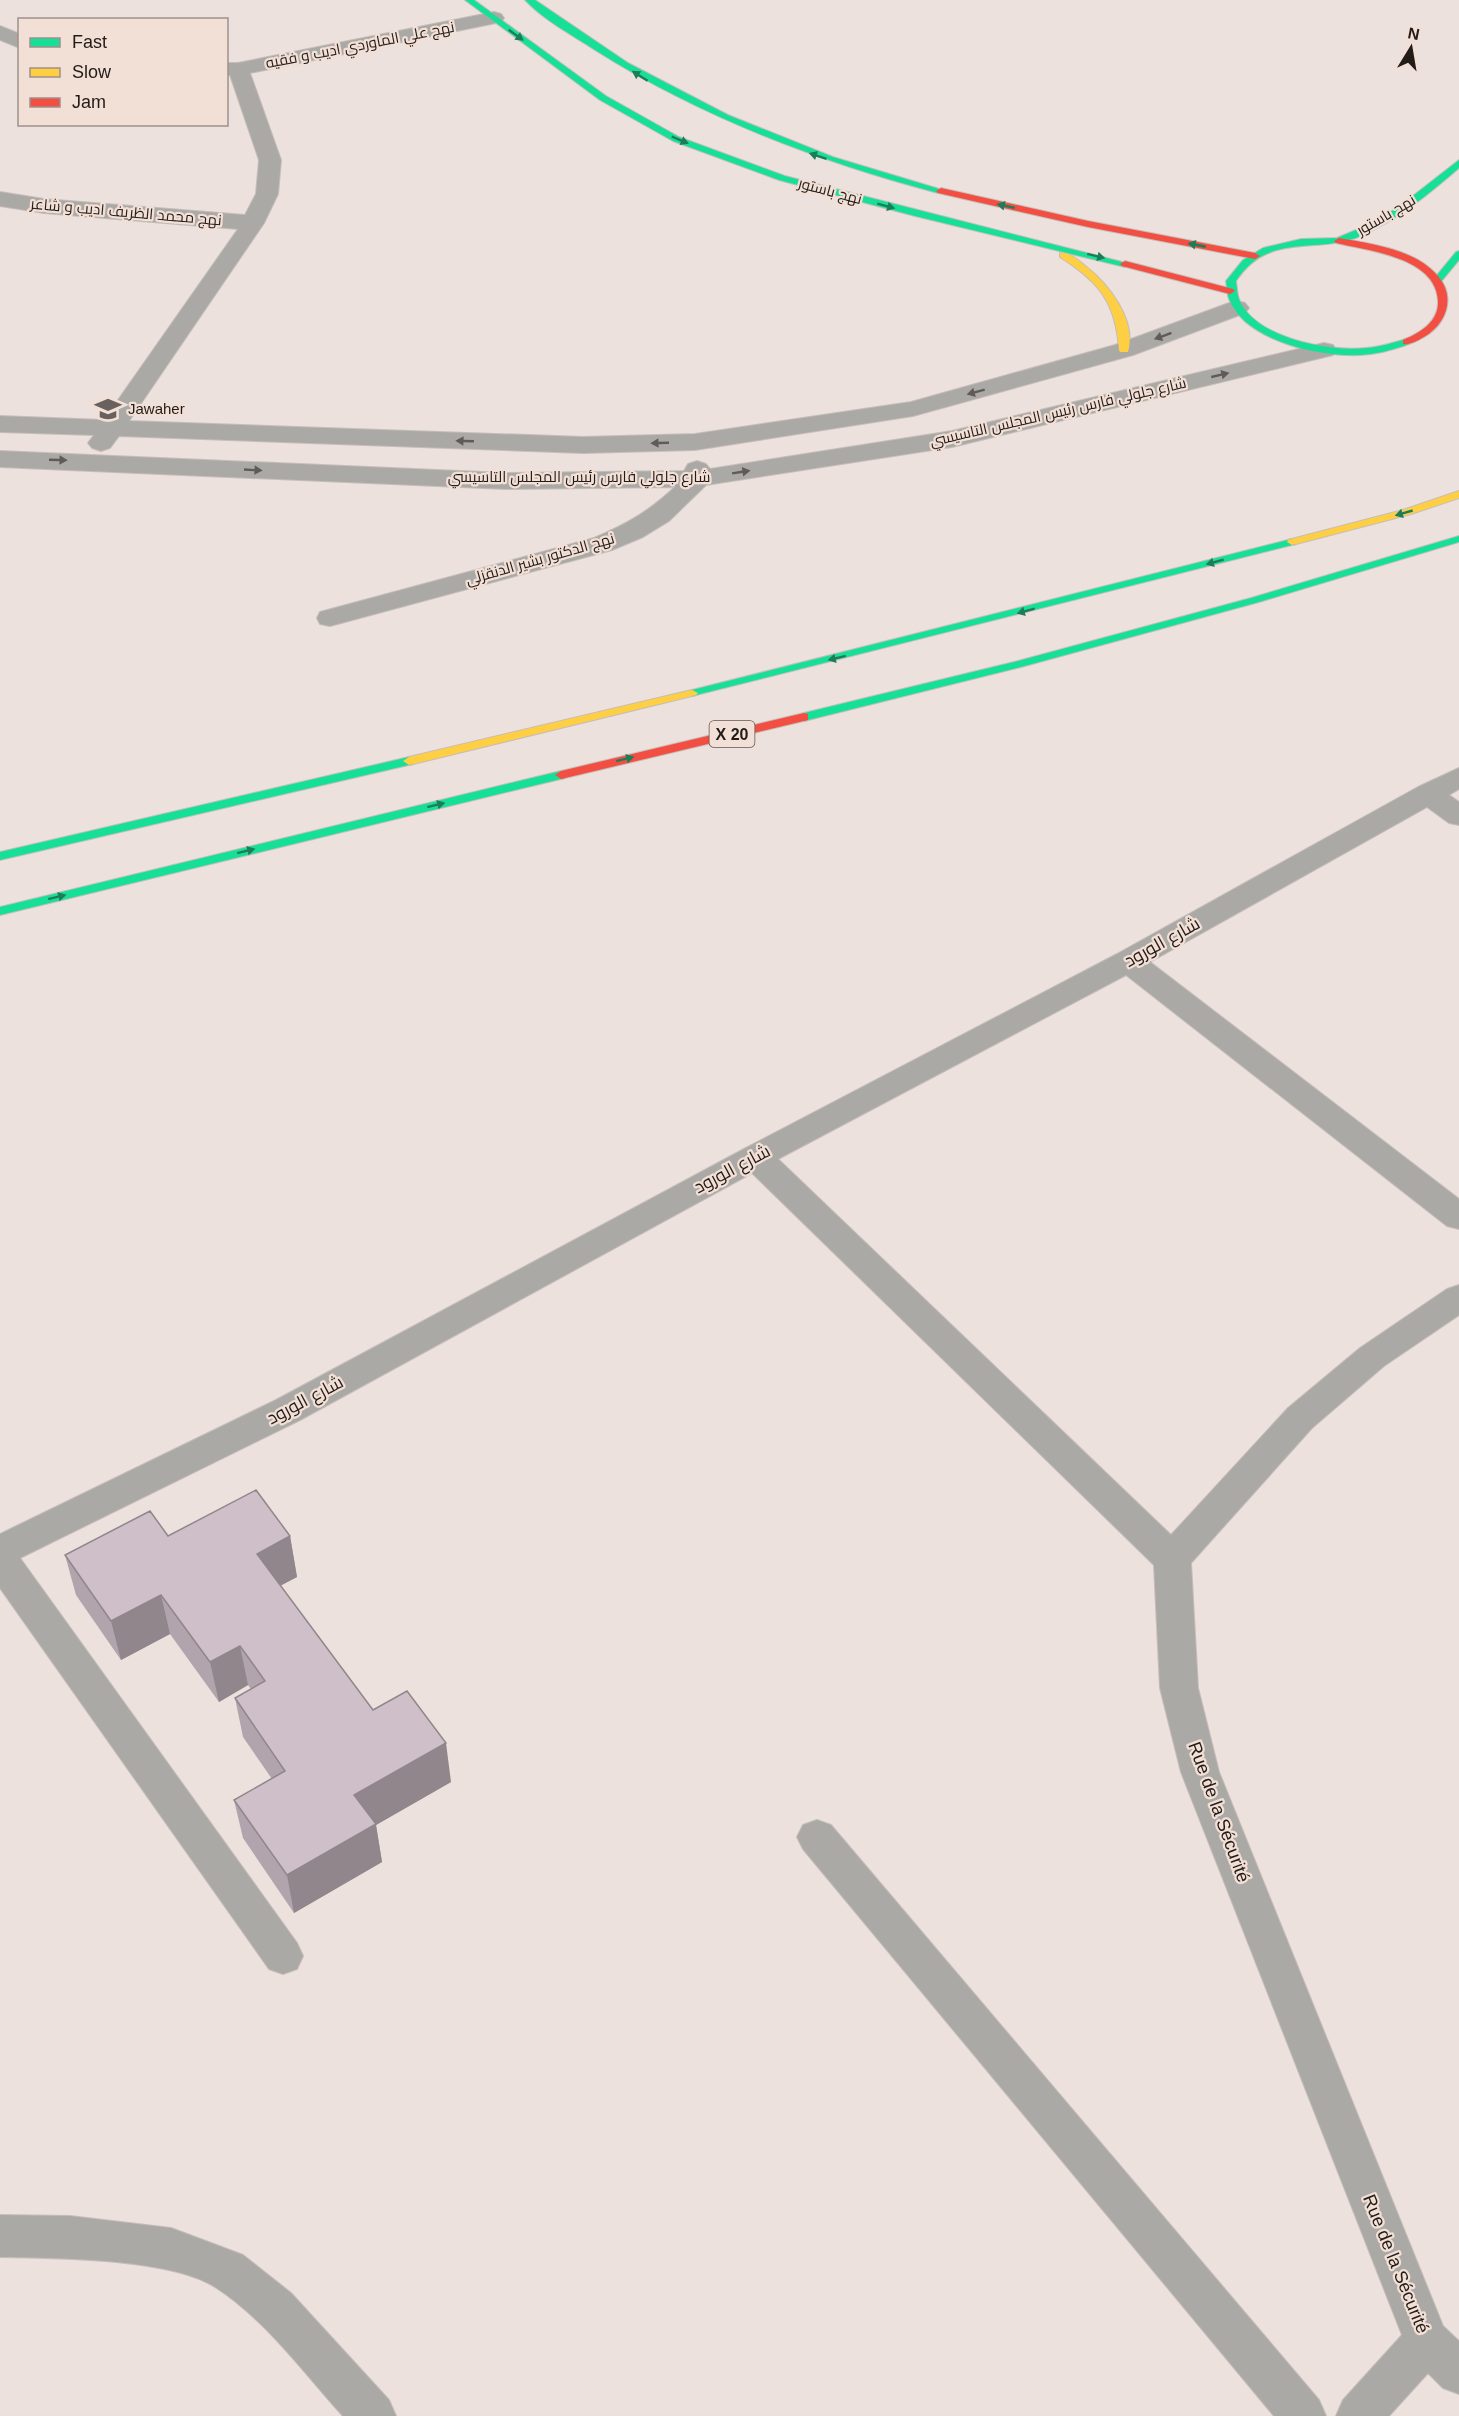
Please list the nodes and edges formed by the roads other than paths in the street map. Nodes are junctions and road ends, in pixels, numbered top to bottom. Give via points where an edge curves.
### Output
1 (469, 0) edge
2 (529, 0) edge
3 (494, 18) junction
4 (0, 32) edge
5 (18, 41) edge
6 (232, 69) edge
7 (1459, 163) edge
8 (0, 199) edge
9 (253, 223) junction
10 (1339, 241) junction
11 (1041, 242) junction
12 (1459, 254) edge
13 (1255, 256) junction
14 (1437, 282) junction
15 (1234, 299) junction
16 (1124, 350) junction
17 (1324, 350) junction
18 (0, 424) edge
19 (110, 427) junction
20 (695, 442) junction
21 (0, 459) edge
22 (90, 461) junction
23 (698, 479) junction
24 (1459, 494) edge
25 (1459, 539) edge
26 (330, 618) dead end
27 (1459, 777) edge
28 (1428, 793) junction
29 (1459, 816) edge
30 (0, 856) edge
31 (0, 911) edge
32 (1128, 961) junction
33 (755, 1157) junction
34 (1459, 1216) edge
35 (1459, 1298) edge
36 (0, 1551) edge
37 (0, 1559) edge
38 (1172, 1559) junction
39 (817, 1838) dead end
40 (283, 1956) dead end
41 (0, 2236) edge
42 (1427, 2342) junction
43 (1459, 2372) edge
44 (373, 2416) edge
45 (1303, 2416) edge
46 (1359, 2416) edge

1 - 3 main road, نهج باستور
13 -> 2 main road via 936,191 814,155 656,85 585,42
3 - 6 street, نهج علي الماوردي اديب و فقيه
3 -> 11 main road, نهج باستور via 603,98 676,139 782,178
4 - 5 street
6 - 9 street via 270,160 267,195
7 - 10 main road, نهج باستور via 1410,204
8 - 9 street, نهج محمد الظريف اديب و شاعر
9 - 19 street
10 - 13 main road via 1288,243
10 - 14 main road via 1397,255 1421,267
11 -> 15 main road, نهج باستور
11 - 16 main road via 1087,268 1114,298 1126,332
12 - 14 main road
13 - 15 main road via 1235,273
14 - 17 main road via 1444,301 1440,320 1423,335 1396,346 1362,351
15 -> 16 street, شارع جلولي فارس رئيس المجلس التاسيسي
15 - 17 main road via 1271,334
16 -> 20 street, شارع جلولي فارس رئيس المجلس التاسيسي via 913,409
23 -> 17 street, شارع جلولي فارس رئيس المجلس التاسيسي via 952,439
18 - 19 street, شارع جلولي فارس رئيس المجلس التاسيسي
20 -> 19 street, شارع جلولي فارس رئيس المجلس التاسيسي via 583,445
19 - 22 street
20 - 23 street
21 -> 22 street, شارع جلولي فارس رئيس المجلس التاسيسي
22 -> 23 street, شارع جلولي فارس رئيس المجلس التاسيسي via 506,481
23 - 26 street, نهج الدكتور بشير الدنقزلي via 660,515 603,544
24 -> 30 main road via 1407,512 987,621
31 -> 25 main road, X 20 via 1017,665
27 - 28 street, شارع الورود
28 - 29 street
28 - 32 street, شارع الورود
32 - 33 street, شارع الورود
32 - 34 street
33 - 36 street, شارع الورود via 288,1410
33 - 38 street
35 - 38 street via 1372,1357 1300,1418
37 - 40 street
38 - 42 street, Rue de la Sécurité via 1179,1688 1200,1772
39 - 45 street
41 - 44 street via 69,2237 171,2249 228,2270 275,2308
42 - 43 street, Rue de la Sécurité
42 - 46 street

